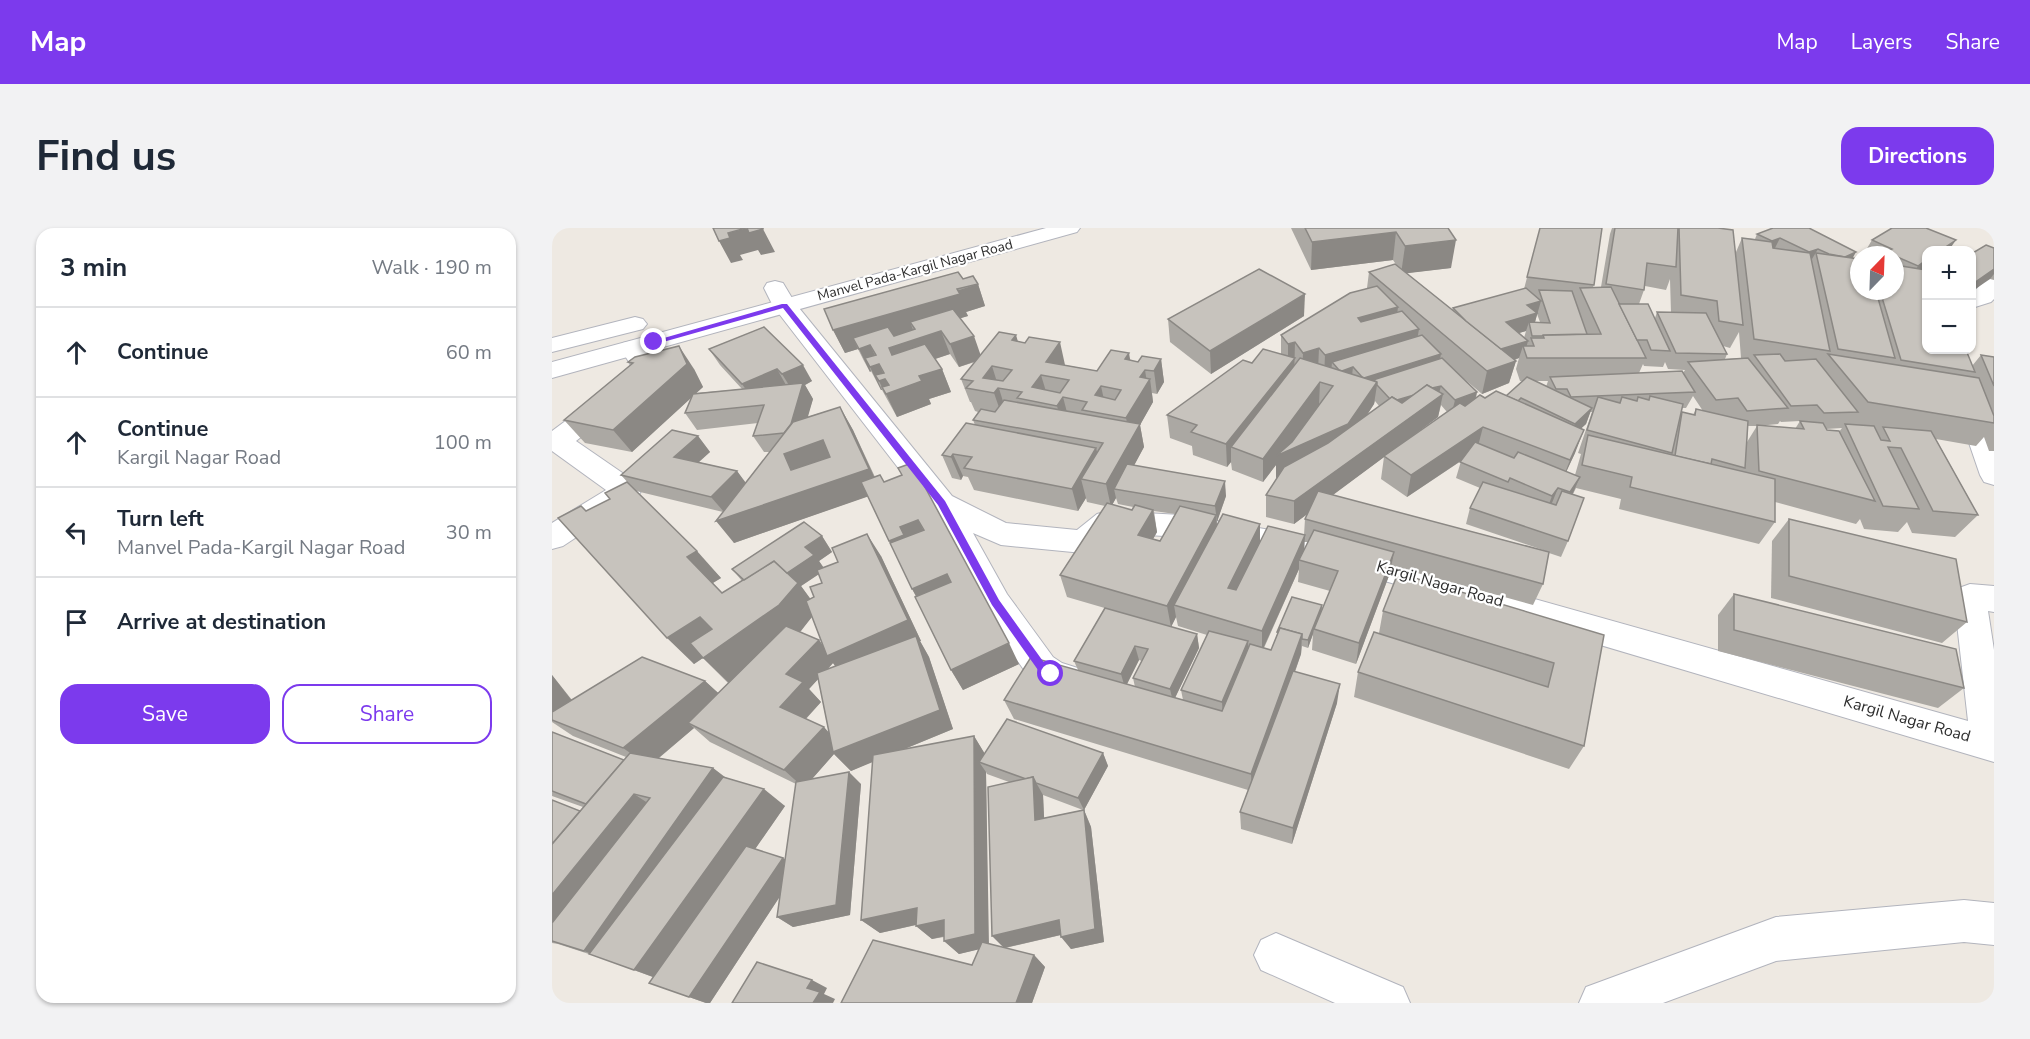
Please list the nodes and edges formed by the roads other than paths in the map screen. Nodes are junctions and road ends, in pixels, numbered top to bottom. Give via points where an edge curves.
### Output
1 (998, 228) edge
2 (1071, 228) edge
3 (1994, 285) edge
4 (780, 297) junction
5 (1976, 300) edge
6 (697, 308) dead end
7 (652, 320) dead end
8 (552, 345) edge
9 (632, 348) junction
10 (1955, 358) edge
11 (552, 370) edge
12 (1984, 373) edge
13 (1994, 475) edge
14 (942, 503) junction
15 (552, 538) edge
16 (1994, 599) edge
17 (1106, 690) edge
18 (1991, 744) edge
19 (1994, 924) edge
20 (1276, 955) dead end
21 (1387, 1003) edge
22 (1602, 1003) edge

1 - 4 street, Manvel Pada-Kargil Nagar Road
2 - 4 street, Manvel Pada-Kargil Nagar Road
3 - 5 street
4 - 6 street, Manvel Pada-Kargil Nagar Road
4 - 9 street, Manvel Pada-Kargil Nagar Road
4 - 14 street, Kargil Nagar Road
7 - 8 street
9 - 11 street, Manvel Pada-Kargil Nagar Road
9 - 15 street via 648,372 557,441 627,490
10 - 12 street
10 - 13 street
14 - 17 street via 995,603 1041,667 1051,674
14 - 18 street, Kargil Nagar Road via 1001,534 1083,542 1108,522 1180,526 1294,545
16 - 18 street via 1970,597
19 - 22 street via 1964,921 1776,939
20 - 21 street

